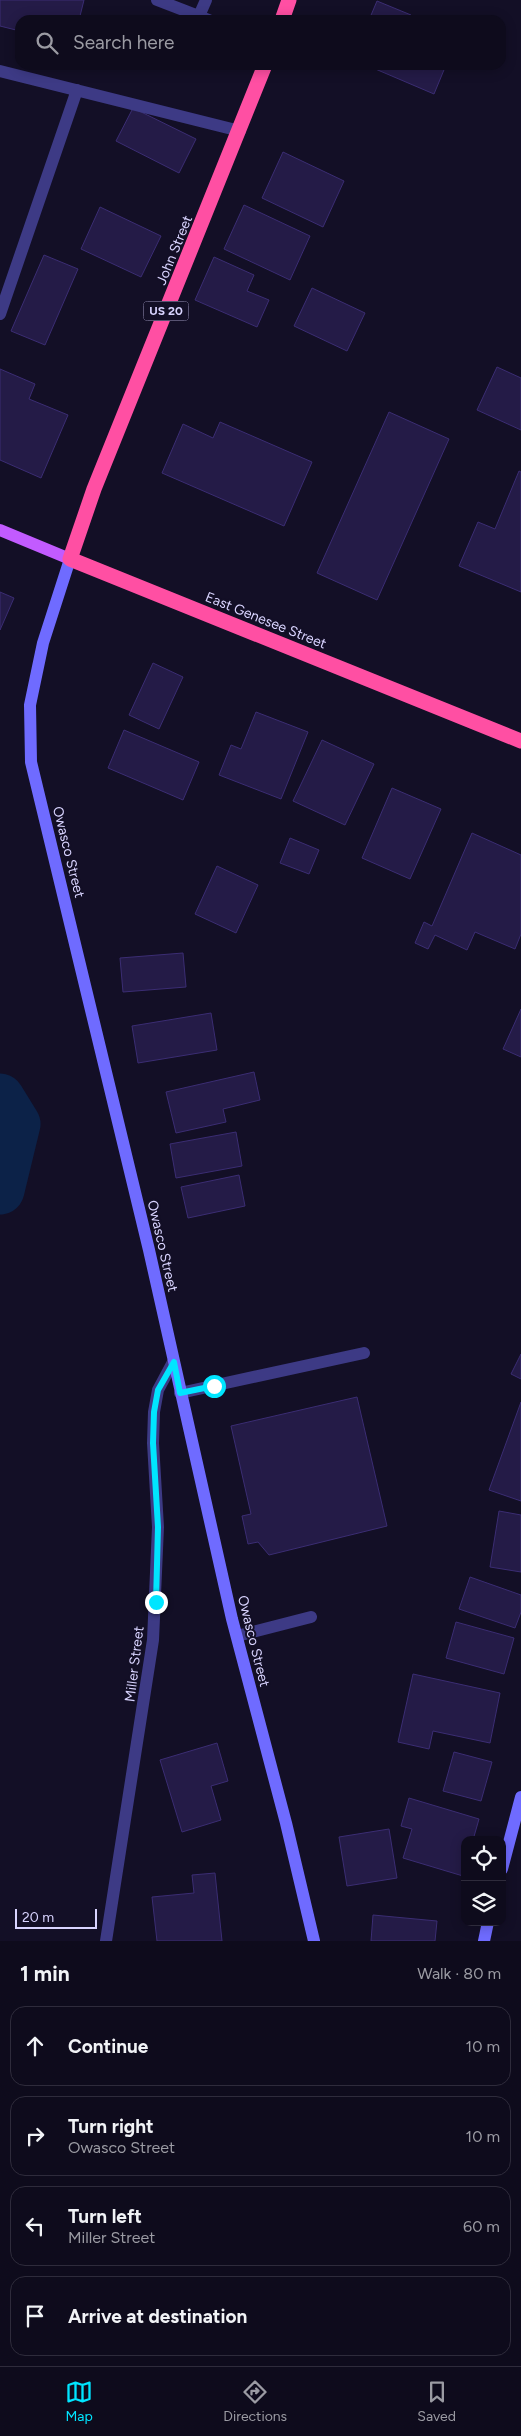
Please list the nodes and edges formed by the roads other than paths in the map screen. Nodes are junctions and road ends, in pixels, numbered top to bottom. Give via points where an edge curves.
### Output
1 (157, 0) edge
2 (206, 0) edge
3 (289, 0) edge
4 (196, 15) edge
5 (204, 15) edge
6 (284, 15) edge
7 (263, 70) edge
8 (0, 71) edge
9 (77, 90) junction
10 (240, 131) junction
11 (0, 314) edge
12 (0, 530) edge
13 (70, 559) junction
14 (521, 741) edge
15 (364, 1353) dead end
16 (174, 1362) junction
17 (180, 1393) junction
18 (311, 1617) dead end
19 (237, 1636) junction
20 (521, 1798) edge
21 (506, 1854) edge
22 (487, 1926) edge
23 (106, 1941) edge
24 (314, 1941) edge
25 (484, 1941) edge

1 - 4 street
2 - 5 street
3 - 6 highway
7 - 10 highway, John Street / US 20
8 - 9 street
9 - 10 street
9 - 11 street
10 - 13 highway, John Street / US 20 via 94,489
12 - 13 main road, East Genesee Street
13 - 14 highway, East Genesee Street
13 - 16 main road, Owasco Street via 42,642 30,704 31,762
15 - 17 street
16 - 17 main road, Owasco Street
16 - 23 street, Miller Street via 158,1390 154,1412 158,1527 153,1640
17 - 19 main road, Owasco Street
18 - 19 street
19 - 24 main road, Owasco Street
20 - 21 main road
22 - 25 main road

